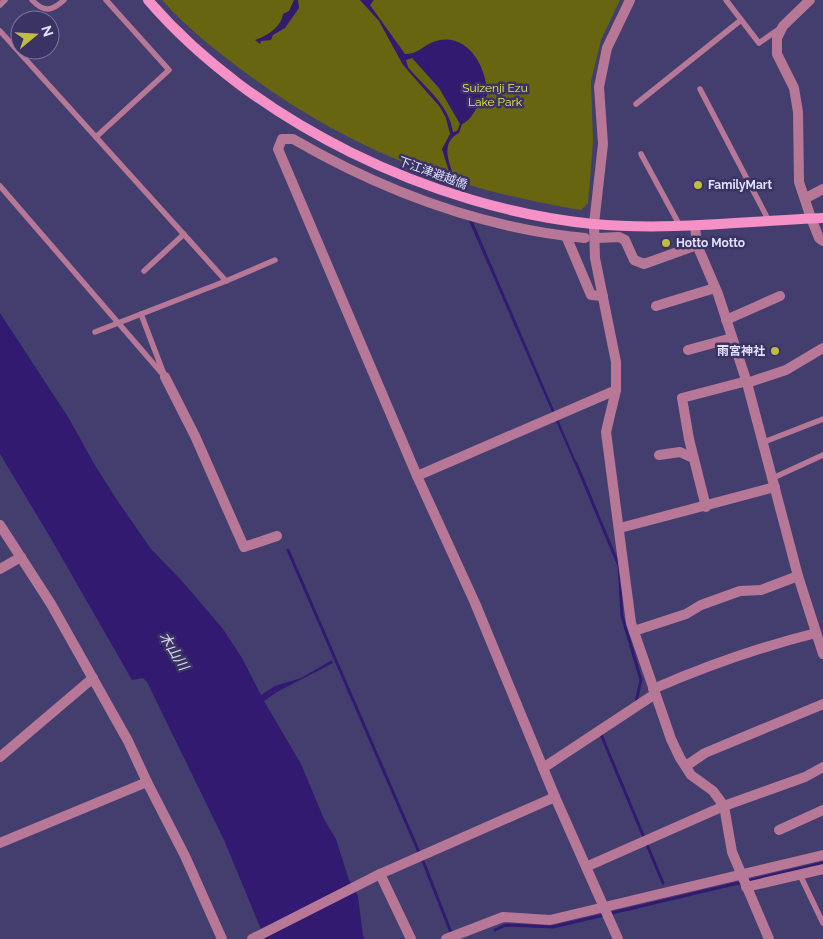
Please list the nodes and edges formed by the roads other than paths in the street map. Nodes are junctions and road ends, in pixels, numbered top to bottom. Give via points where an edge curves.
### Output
1 (5, 0) edge
2 (32, 0) edge
3 (64, 0) edge
4 (106, 0) edge
5 (148, 0) edge
6 (630, 0) edge
7 (726, 0) edge
8 (810, 0) edge
9 (0, 5) edge
10 (742, 20) junction
11 (783, 26) junction
12 (0, 31) edge
13 (700, 89) dead end
14 (636, 104) dead end
15 (96, 136) junction
16 (641, 154) dead end
17 (0, 186) edge
18 (823, 189) edge
19 (806, 198) junction
20 (811, 218) junction
21 (823, 218) edge
22 (769, 221) junction
23 (591, 223) junction
24 (680, 226) junction
25 (695, 226) junction
26 (184, 234) junction
27 (566, 236) junction
28 (585, 238) dead end
29 (598, 238) dead end
30 (823, 241) edge
31 (697, 245) junction
32 (275, 260) dead end
33 (144, 271) dead end
34 (226, 281) junction
35 (715, 288) junction
36 (603, 296) junction
37 (780, 296) dead end
38 (656, 306) dead end
39 (141, 314) junction
40 (726, 320) junction
41 (119, 323) junction
42 (95, 332) dead end
43 (732, 338) junction
44 (823, 348) edge
45 (688, 350) dead end
46 (165, 377) junction
47 (747, 382) junction
48 (616, 390) junction
49 (823, 419) edge
50 (764, 442) junction
51 (659, 455) dead end
52 (823, 455) edge
53 (693, 458) junction
54 (416, 476) junction
55 (774, 482) junction
56 (706, 507) junction
57 (0, 525) edge
58 (620, 528) junction
59 (277, 536) dead end
60 (21, 557) junction
61 (0, 569) edge
62 (798, 576) junction
63 (634, 631) junction
64 (816, 633) junction
65 (823, 654) edge
66 (93, 678) junction
67 (654, 691) junction
68 (823, 704) edge
69 (0, 757) edge
70 (686, 766) junction
71 (823, 766) edge
72 (543, 768) junction
73 (147, 782) junction
74 (555, 797) junction
75 (724, 806) junction
76 (823, 810) edge
77 (779, 830) dead end
78 (0, 843) edge
79 (823, 855) edge
80 (588, 866) junction
81 (823, 869) edge
82 (380, 874) junction
83 (741, 874) junction
84 (800, 875) junction
85 (746, 887) junction
86 (605, 906) junction
87 (823, 923) edge
88 (222, 939) edge
89 (252, 939) edge
90 (411, 939) edge
91 (446, 939) edge
92 (618, 939) edge
93 (769, 939) edge

1 - 9 lane
2 - 3 lane via 46,10
4 - 15 lane via 169,70
5 - 23 street, 下江津避越僑 via 208,58 261,100 319,135 389,170 456,196 536,216
6 - 23 street via 608,48 599,87 603,144
7 - 10 lane
8 - 11 street
10 - 11 lane via 759,43
10 - 14 lane
11 - 19 street via 777,38 777,54 794,88 798,112 798,169
12 - 15 lane
13 - 22 lane
15 - 26 lane
16 - 24 lane
17 - 41 lane
18 - 19 street
19 - 20 street
20 - 21 street, 下江津避越僑
20 - 22 street, 下江津避越僑
20 - 30 street
22 - 25 street, 下江津避越僑
23 - 24 street, 下江津避越僑
23 - 36 street
24 - 25 street, 下江津避越僑
25 - 31 street
26 - 33 lane
26 - 34 lane
27 - 28 street
27 - 36 street via 592,295
27 - 54 street via 458,213 408,195 293,139 282,139 278,149
29 - 31 street via 619,237 625,240 634,260 644,264
31 - 35 street
32 - 34 lane
34 - 39 lane
35 - 38 street
35 - 40 street
36 - 48 street via 616,362
37 - 40 street
39 - 41 lane
39 - 46 lane
40 - 43 street
41 - 42 lane
41 - 46 lane
43 - 45 street
43 - 47 street
44 - 47 street via 786,370
46 - 59 street via 244,547
47 - 50 street
47 - 53 street via 682,398
48 - 54 street
48 - 58 street via 606,432
49 - 50 lane
50 - 55 street
51 - 53 street via 680,452
52 - 55 lane
53 - 56 street
54 - 72 street via 474,603
55 - 56 street
55 - 62 street
56 - 58 street
57 - 60 street
58 - 63 street
60 - 61 street
60 - 66 street
62 - 63 street via 761,590 740,591
62 - 64 street
63 - 67 street
64 - 65 street
64 - 67 street via 760,649
66 - 69 street
66 - 73 street
67 - 70 street via 670,739
67 - 72 street
68 - 70 street via 705,752
70 - 75 street via 691,775 713,791
71 - 75 street via 806,778
72 - 74 street
73 - 78 street
73 - 88 street
74 - 80 street
74 - 82 street
75 - 80 street
75 - 83 street via 732,852
76 - 77 street
79 - 83 street
80 - 86 street
81 - 84 street
82 - 89 street
82 - 90 street
83 - 85 street
83 - 86 street
84 - 85 street
84 - 87 lane
85 - 93 street
86 - 91 street via 550,920 503,918
86 - 92 street

